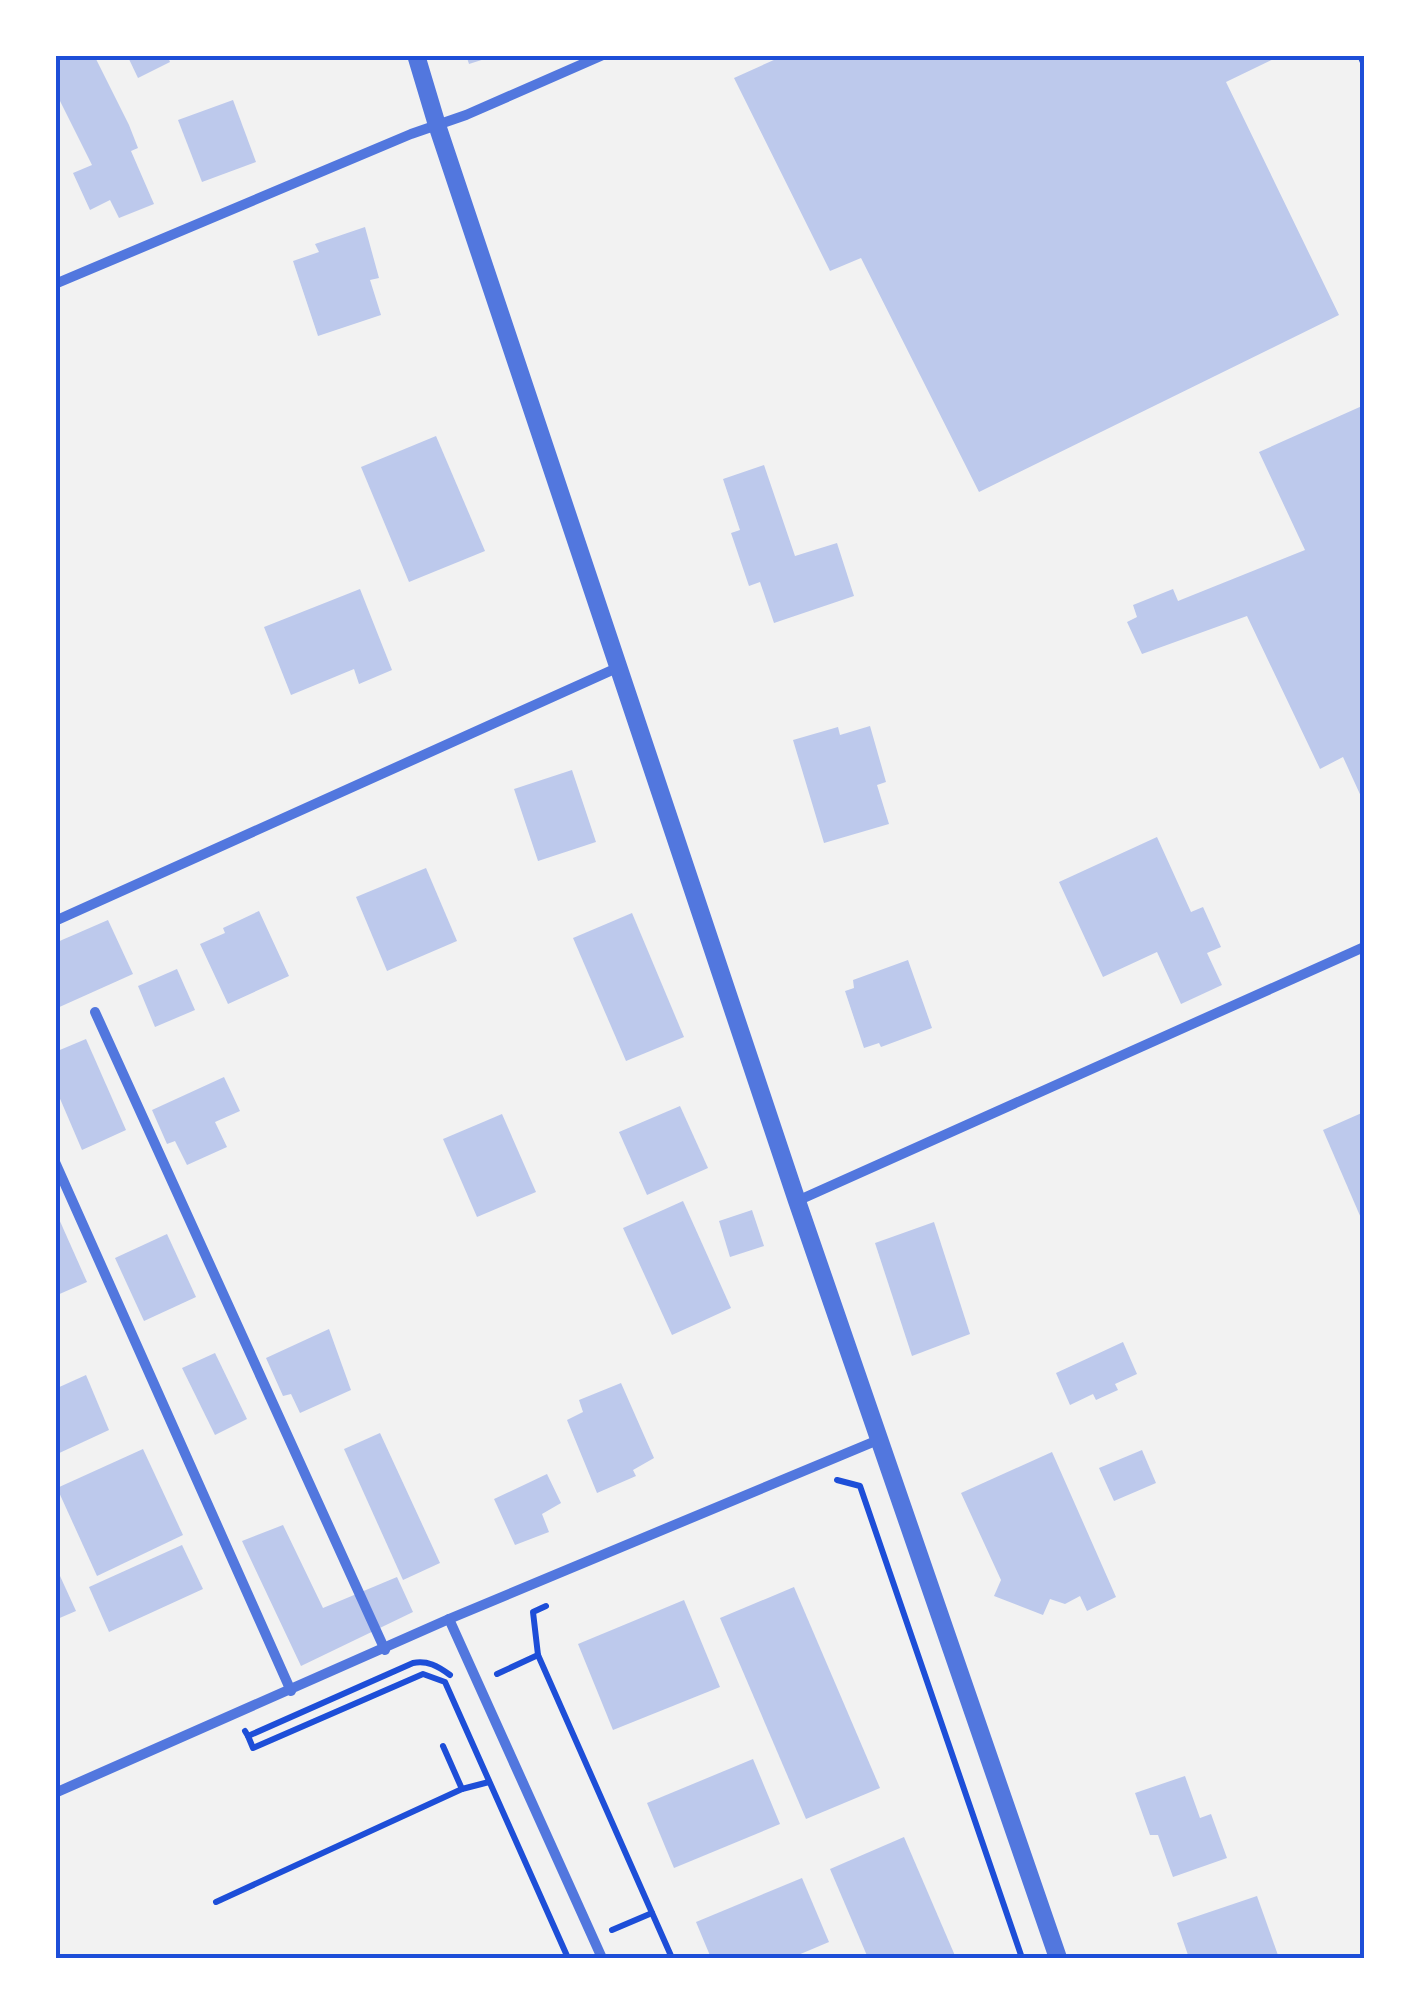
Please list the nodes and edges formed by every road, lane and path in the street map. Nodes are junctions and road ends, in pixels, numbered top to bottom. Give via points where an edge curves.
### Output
1 (416, 55) edge
2 (602, 55) edge
3 (1360, 55) edge
4 (1364, 65) edge
5 (436, 126) junction
6 (55, 284) edge
7 (619, 667) junction
8 (55, 921) edge
9 (1364, 947) edge
10 (95, 1012) dead end
11 (55, 1162) edge
12 (797, 1201) junction
13 (878, 1440) junction
14 (836, 1480) dead end
15 (551, 1604) dead end
16 (449, 1619) junction
17 (385, 1650) junction
18 (538, 1655) junction
19 (480, 1682) junction
20 (291, 1691) junction
21 (236, 1715) junction
22 (248, 1736) junction
23 (443, 1746) dead end
24 (493, 1766) dead end
25 (490, 1782) junction
26 (462, 1789) junction
27 (55, 1792) edge
28 (216, 1902) dead end
29 (652, 1913) junction
30 (592, 1938) junction
31 (568, 1958) edge
32 (602, 1958) edge
33 (672, 1958) edge
34 (1022, 1958) edge
35 (1058, 1958) edge

1 - 5 street
2 - 5 street
3 - 4 path
5 - 6 street
5 - 7 street
7 - 8 street
7 - 12 street
9 - 12 street
10 - 17 street
11 - 20 street
12 - 13 street
13 - 16 street
13 - 35 street
14 - 34 path via 860,1486
15 - 18 path via 533,1612
16 - 17 street
16 - 19 street
17 - 20 street
18 - 19 path
18 - 29 path
19 - 30 street
20 - 21 street
21 - 22 path
21 - 27 street
22 - 24 path via 422,1661 452,1678
22 - 25 path via 253,1748 424,1674 445,1682 452,1693
23 - 26 path
25 - 26 path
25 - 31 path
26 - 28 path
29 - 30 path
29 - 33 path
30 - 32 street

